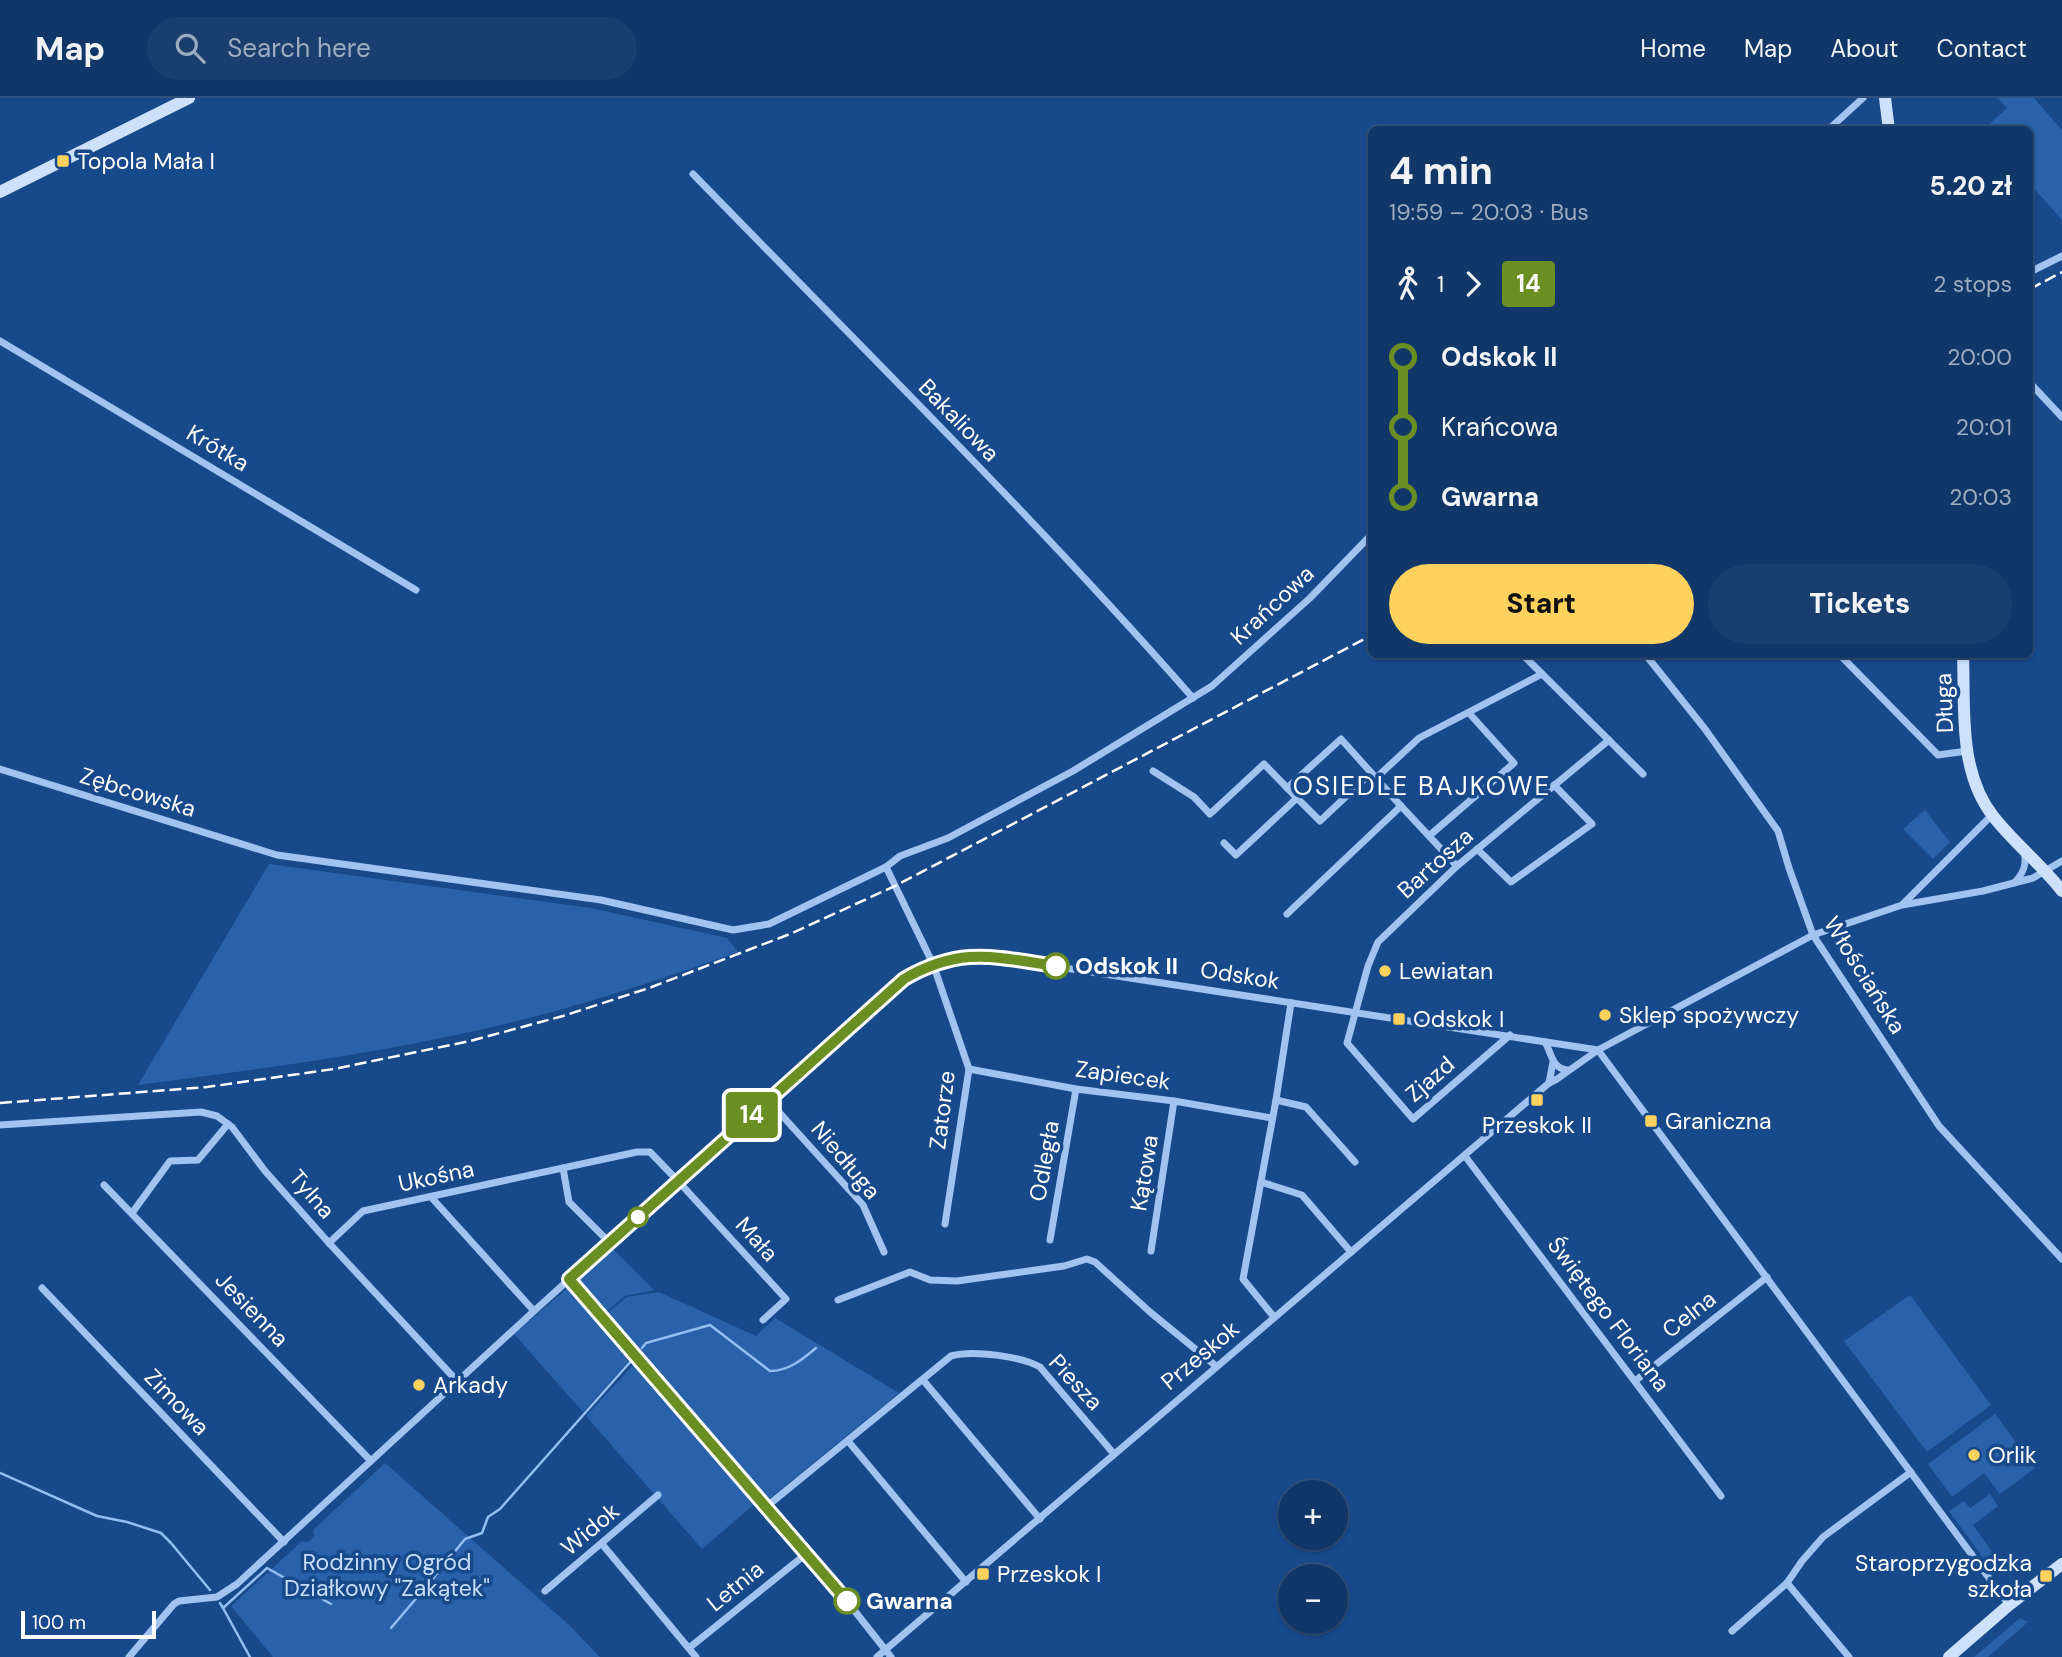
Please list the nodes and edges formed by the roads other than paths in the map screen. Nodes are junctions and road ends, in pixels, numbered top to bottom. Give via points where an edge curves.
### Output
1 (189, 98) edge
2 (1863, 98) edge
3 (1885, 98) edge
4 (1832, 126) edge
5 (1888, 126) edge
6 (693, 174) dead end
7 (0, 192) edge
8 (2062, 256) edge
9 (2033, 270) edge
10 (0, 341) edge
11 (2033, 386) edge
12 (2062, 417) edge
13 (1368, 538) edge
14 (416, 590) dead end
15 (1526, 658) edge
16 (1648, 658) edge
17 (1843, 658) edge
18 (1963, 658) edge
19 (1542, 674) junction
20 (1193, 698) junction
21 (1469, 713) junction
22 (1609, 740) junction
23 (1968, 751) junction
24 (0, 769) edge
25 (1153, 771) dead end
26 (1643, 774) dead end
27 (1374, 775) junction
28 (1554, 785) junction
29 (1287, 788) junction
30 (1297, 798) junction
31 (1401, 806) junction
32 (1993, 815) junction
33 (1430, 835) junction
34 (1224, 843) dead end
35 (2022, 847) junction
36 (1477, 849) junction
37 (2062, 861) edge
38 (1457, 866) junction
39 (886, 867) junction
40 (2046, 871) junction
41 (2015, 883) junction
42 (2062, 891) edge
43 (1902, 905) junction
44 (1287, 914) dead end
45 (1813, 935) junction
46 (933, 964) junction
47 (1291, 1003) junction
48 (1356, 1012) junction
49 (1510, 1035) junction
50 (1545, 1042) junction
51 (1568, 1045) junction
52 (1598, 1050) junction
53 (1553, 1059) junction
54 (1577, 1064) junction
55 (969, 1069) junction
56 (1568, 1070) junction
57 (1549, 1083) junction
58 (1076, 1089) junction
59 (768, 1100) junction
60 (1276, 1100) junction
61 (1174, 1101) junction
62 (1272, 1118) junction
63 (228, 1124) junction
64 (0, 1125) edge
65 (1465, 1156) junction
66 (1355, 1162) dead end
67 (563, 1168) junction
68 (678, 1181) junction
69 (1261, 1182) junction
70 (104, 1185) dead end
71 (431, 1197) junction
72 (132, 1213) junction
73 (945, 1224) dead end
74 (1050, 1240) dead end
75 (329, 1243) junction
76 (610, 1243) junction
77 (1151, 1251) dead end
78 (884, 1252) dead end
79 (1351, 1252) junction
80 (2062, 1259) edge
81 (1767, 1277) junction
82 (569, 1279) junction
83 (42, 1288) dead end
84 (838, 1300) dead end
85 (534, 1311) junction
86 (1274, 1317) junction
87 (763, 1320) dead end
88 (1216, 1366) junction
89 (923, 1380) junction
90 (457, 1381) junction
91 (1635, 1381) junction
92 (848, 1441) junction
93 (1114, 1454) junction
94 (371, 1461) junction
95 (1911, 1472) junction
96 (658, 1495) dead end
97 (1721, 1496) dead end
98 (766, 1507) junction
99 (1040, 1518) junction
100 (284, 1542) junction
101 (602, 1544) junction
102 (806, 1554) junction
103 (2062, 1564) edge
104 (966, 1582) junction
105 (1787, 1583) junction
106 (545, 1591) dead end
107 (2009, 1605) junction
108 (1732, 1631) dead end
109 (689, 1648) junction
110 (886, 1649) junction
111 (129, 1657) edge
112 (696, 1657) edge
113 (877, 1657) edge
114 (891, 1657) edge
115 (1849, 1657) edge
116 (1949, 1657) edge

1 - 7 street
2 - 4 street
3 - 5 street
6 - 20 street, Bakaliowa via 1133,629
8 - 9 street
10 - 14 street, Krótka
11 - 12 street
13 - 20 street, Krańcowa via 1310,598
15 - 19 street
16 - 45 street, Włościańska via 1778,831
17 - 23 street via 1938,755
18 - 23 street, Długa
19 - 21 street
19 - 22 street
20 - 39 street, Krańcowa via 1073,771
21 - 27 street via 1419,738
21 - 33 street via 1514,763
22 - 26 street
22 - 28 street, Bartosza
23 - 32 street, Długa via 1975,784
24 - 39 street, Zębcowska via 277,855 601,900 733,930 769,923
25 - 29 street via 1194,797 1210,814 1264,764
27 - 29 street via 1342,739
27 - 30 street via 1320,821
27 - 31 street
28 - 36 street, Bartosza
28 - 36 street via 1592,824 1511,882
29 - 30 street
30 - 34 street via 1236,855
31 - 33 street
31 - 44 street
32 - 35 street, Długa
32 - 43 street
33 - 38 street
35 - 40 street, Długa
35 - 41 street via 2024,867
36 - 38 street, Bartosza
37 - 40 street
38 - 48 street, Bartosza via 1378,942
39 - 46 street
40 - 41 street
40 - 42 street, Długa
41 - 43 street
43 - 45 street
45 - 52 street
45 - 80 street, Włościańska via 1939,1126
46 - 47 street, Odskok via 993,957
46 - 55 street, Zatorze
46 - 59 street via 904,979
47 - 48 street, Odskok
47 - 60 street
48 - 49 street, Odskok
48 - 49 street, Zjazd via 1347,1043 1413,1119
49 - 50 street, Odskok
50 - 51 street, Odskok
50 - 53 street
51 - 52 street, Odskok
51 - 53 street via 1555,1049
51 - 54 street via 1579,1056
52 - 54 street
52 - 81 street
53 - 56 street via 1559,1069
53 - 57 street
54 - 56 street
55 - 58 street, Zapiecek
55 - 73 street, Zatorze
56 - 57 street, Przeskok
57 - 65 street, Przeskok
58 - 61 street, Zapiecek
58 - 74 street, Odległa
59 - 68 street
59 - 78 street, Niedługa via 863,1205
60 - 62 street
60 - 66 street via 1306,1107
61 - 62 street, Zapiecek
61 - 77 street, Kątowa
62 - 69 street
63 - 64 street, Tylna via 201,1112
63 - 72 street via 198,1160 170,1161
63 - 75 street, Tylna
65 - 79 street, Przeskok
65 - 91 street, Świętego Floriana
67 - 68 street, Ukośna via 643,1151 654,1155
67 - 71 street, Ukośna
67 - 76 street via 569,1202
68 - 76 street
68 - 87 street, Mała via 786,1299
69 - 79 street via 1303,1195
69 - 86 street via 1243,1279
70 - 72 street, Jesienna
71 - 75 street, Ukośna via 363,1211
71 - 85 street
72 - 94 street, Jesienna
75 - 90 street, Tylna
76 - 82 street
79 - 86 street, Przeskok
81 - 91 street, Celna
81 - 95 street
82 - 85 street
82 - 98 street
83 - 100 street, Zimowa
84 - 88 street via 910,1272 930,1280 957,1281 1087,1259
85 - 90 street
86 - 88 street, Przeskok
88 - 93 street, Przeskok
89 - 92 street, Piesza
89 - 93 street, Piesza via 961,1353 1033,1363
89 - 99 street
90 - 94 street
91 - 97 street, Świętego Floriana
92 - 98 street, Piesza
92 - 104 street
93 - 99 street, Przeskok
94 - 100 street
95 - 105 street via 1823,1537
95 - 107 street
96 - 101 street, Widok
98 - 102 street
99 - 104 street, Przeskok
100 - 111 street via 226,1592 174,1604
101 - 106 street, Widok
101 - 109 street
102 - 109 street, Letnia
102 - 110 street
103 - 107 street
104 - 110 street, Przeskok
105 - 108 street
105 - 115 street
107 - 116 street
109 - 112 street
110 - 113 street, Przeskok
110 - 114 street

